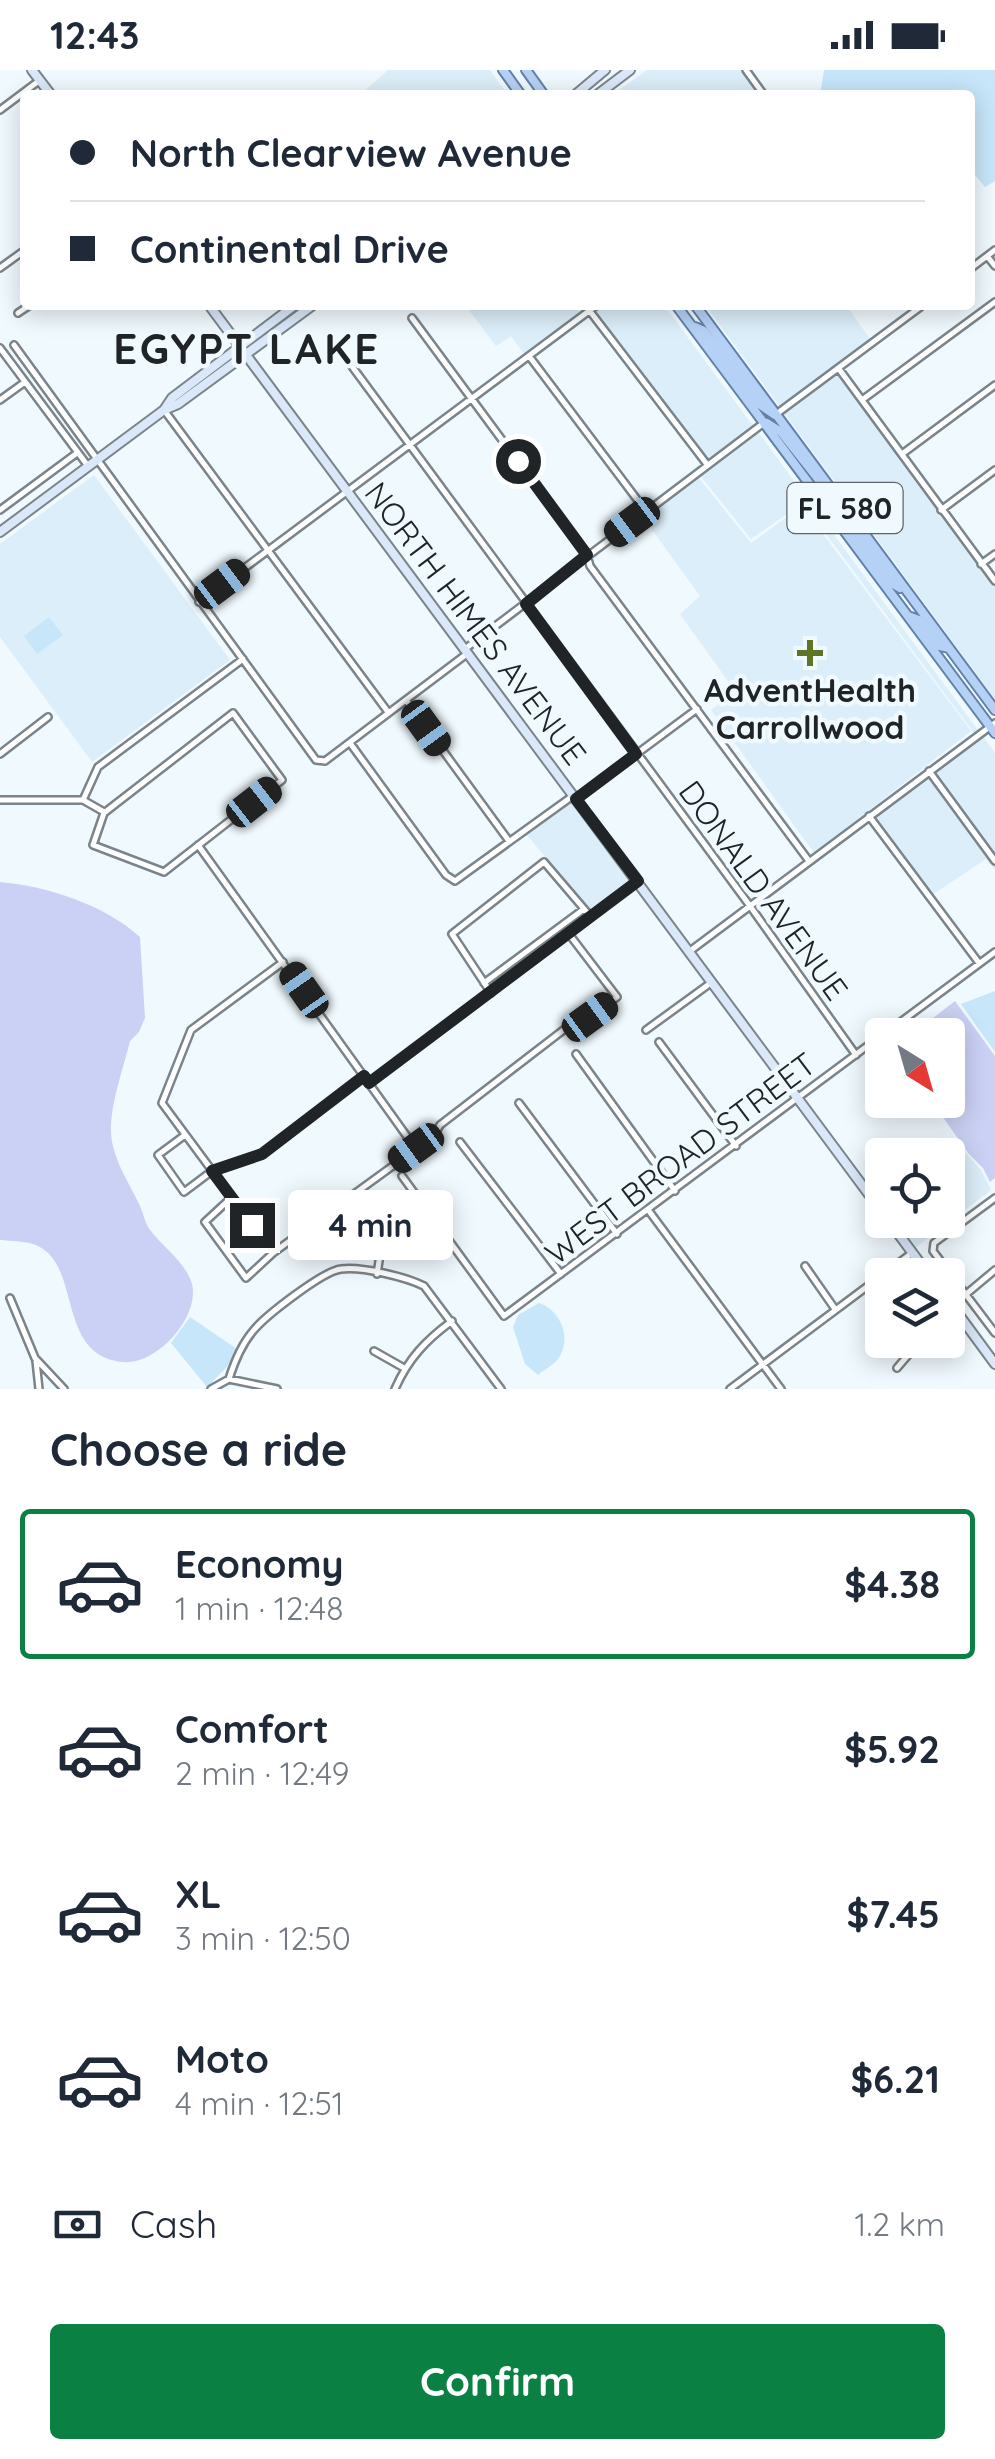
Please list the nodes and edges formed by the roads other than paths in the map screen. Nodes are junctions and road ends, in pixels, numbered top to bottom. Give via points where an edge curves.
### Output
1 (32, 70) edge
2 (502, 70) edge
3 (606, 70) edge
4 (630, 70) edge
5 (40, 80) junction
6 (27, 90) edge
7 (47, 90) edge
8 (517, 90) edge
9 (581, 90) edge
10 (604, 90) edge
11 (995, 250) edge
12 (988, 256) junction
13 (975, 265) edge
14 (995, 266) edge
15 (995, 302) edge
16 (23, 310) edge
17 (213, 310) edge
18 (289, 310) edge
19 (305, 310) edge
20 (590, 310) joint
21 (680, 310) edge
22 (700, 310) edge
23 (915, 310) edge
24 (18, 314) dead end
25 (412, 318) dead end
26 (692, 324) junction
27 (14, 346) dead end
28 (0, 348) edge
29 (243, 350) junction
30 (529, 356) junction
31 (351, 365) dead end
32 (839, 368) junction
33 (25, 382) junction
34 (995, 385) edge
35 (472, 399) junction
36 (0, 400) edge
37 (862, 400) junction
38 (164, 410) junction
39 (776, 415) junction
40 (764, 422) junction
41 (410, 445) junction
42 (77, 452) junction
43 (902, 454) junction
44 (92, 464) junction
45 (706, 464) junction
46 (995, 470) edge
47 (347, 492) junction
48 (824, 503) junction
49 (841, 503) junction
50 (0, 510) edge
51 (941, 510) junction
52 (646, 511) junction
53 (0, 532) edge
54 (267, 550) junction
55 (995, 554) edge
56 (587, 555) junction
57 (981, 564) junction
58 (995, 582) edge
59 (907, 592) junction
60 (199, 602) junction
61 (526, 604) junction
62 (909, 616) junction
63 (949, 648) junction
64 (467, 651) junction
65 (243, 660) junction
66 (406, 700) junction
67 (697, 709) junction
68 (995, 710) edge
69 (388, 712) junction
70 (48, 716) dead end
71 (993, 727) edge
72 (350, 742) junction
73 (0, 754) edge
74 (636, 754) junction
75 (929, 771) junction
76 (575, 797) junction
77 (0, 800) edge
78 (83, 800) junction
79 (104, 812) junction
80 (868, 816) junction
81 (509, 841) junction
82 (198, 846) junction
83 (810, 861) junction
84 (995, 861) edge
85 (638, 881) junction
86 (750, 906) junction
87 (584, 909) junction
88 (591, 917) junction
89 (568, 934) junction
90 (690, 951) junction
91 (995, 952) edge
92 (283, 962) junction
93 (979, 963) junction
94 (712, 982) junction
95 (484, 983) junction
96 (491, 992) junction
97 (906, 1018) edge
98 (646, 1030) dead end
99 (658, 1042) dead end
100 (865, 1048) edge
101 (576, 1054) dead end
102 (856, 1055) junction
103 (364, 1076) junction
104 (369, 1083) junction
105 (800, 1100) junction
106 (519, 1103) dead end
107 (185, 1135) junction
108 (460, 1142) dead end
109 (736, 1146) junction
110 (416, 1148) junction
111 (212, 1171) junction
112 (402, 1176) dead end
113 (865, 1189) edge
114 (676, 1191) junction
115 (232, 1196) junction
116 (995, 1198) edge
117 (649, 1211) junction
118 (617, 1234) junction
119 (382, 1235) dead end
120 (902, 1238) edge
121 (912, 1252) junction
122 (273, 1253) junction
123 (916, 1258) edge
124 (938, 1258) edge
125 (806, 1266) dead end
126 (995, 1270) edge
127 (377, 1274) junction
128 (561, 1274) junction
129 (965, 1291) edge
130 (965, 1293) edge
131 (10, 1298) dead end
132 (835, 1309) junction
133 (452, 1321) junction
134 (965, 1326) edge
135 (995, 1333) edge
136 (374, 1352) dead end
137 (35, 1358) junction
138 (906, 1358) edge
139 (764, 1364) junction
140 (995, 1364) edge
141 (404, 1368) junction
142 (897, 1368) dead end
143 (229, 1379) junction
144 (39, 1389) edge
145 (64, 1389) edge
146 (210, 1389) edge
147 (277, 1389) edge
148 (396, 1389) edge
149 (501, 1389) edge
150 (730, 1389) edge
151 (781, 1389) edge

1 - 5 street
2 - 8 main road
3 - 9 street
4 - 10 street
5 - 6 street
5 - 7 street
11 - 12 street
12 - 13 street
12 - 14 street
15 - 37 street
16 - 24 street
17 - 29 street, NORTH HIMES AVENUE
18 - 29 street
19 - 29 street
20 - 30 street
20 - 45 street
21 - 26 main road, FL 580
22 - 39 main road, FL 580
23 - 32 street
25 - 35 street
26 - 39 main road via 759,404
26 - 40 main road, FL 580
27 - 44 street via 96,457
28 - 33 street
29 - 38 street
29 - 47 street, NORTH HIMES AVENUE
30 - 35 street
30 - 52 street
31 - 41 street, DONALD AVENUE
32 - 37 street
32 - 39 street
33 - 36 street
33 - 42 street
34 - 43 street
35 - 41 street
35 - 56 street
37 - 43 street
38 - 44 street
38 - 54 street
39 - 49 main road, FL 580
40 - 45 street
40 - 48 main road, FL 580
40 - 49 main road via 781,432
41 - 47 street
41 - 61 street, DONALD AVENUE
42 - 44 street
42 - 50 street
43 - 51 street
44 - 53 street
44 - 60 street
45 - 52 street
46 - 51 street
47 - 54 street
47 - 64 street, NORTH HIMES AVENUE
48 - 59 main road via 839,511 892,582
48 - 62 main road, FL 580
49 - 59 main road, FL 580
51 - 57 street
52 - 56 street
54 - 60 street
54 - 69 street
55 - 57 street
56 - 61 street
56 - 67 street
57 - 58 street
59 - 63 main road, FL 580
60 - 65 street
61 - 64 street
61 - 74 street, DONALD AVENUE
62 - 63 main road
62 - 71 main road, FL 580
63 - 68 main road, FL 580
64 - 66 street
64 - 76 street, NORTH HIMES AVENUE
65 - 72 street via 316,760
65 - 78 street via 98,767
66 - 69 street
66 - 81 street
67 - 74 street
67 - 83 street
69 - 72 street
70 - 73 street
71 - 75 street
72 - 81 street via 455,881
74 - 76 street
74 - 86 street, DONALD AVENUE
75 - 80 street
75 - 84 street
76 - 81 street
76 - 85 street, NORTH HIMES AVENUE
77 - 78 street
78 - 79 street
79 - 82 street via 92,846 164,872
79 - 82 street via 233,713 282,780
80 - 83 street
80 - 93 street
82 - 92 street
83 - 86 street
85 - 88 street
85 - 90 street, NORTH HIMES AVENUE
86 - 90 street
86 - 102 street, DONALD AVENUE
87 - 88 street
87 - 95 street
87 - 95 street via 544,862 452,934
88 - 89 street
89 - 96 street
89 - 110 street via 617,997 579,1018
90 - 94 street, NORTH HIMES AVENUE
91 - 93 street, WEST BROAD STREET
92 - 103 street
92 - 107 street via 191,1030 162,1103
93 - 97 street, WEST BROAD STREET
94 - 98 street
94 - 105 street, NORTH HIMES AVENUE
95 - 96 street
96 - 104 street
99 - 109 street
100 - 102 street, WEST BROAD STREET
101 - 114 street
102 - 105 street, WEST BROAD STREET
103 - 104 street
103 - 111 street via 262,1154
104 - 110 street
105 - 109 street, WEST BROAD STREET
105 - 113 street, NORTH HIMES AVENUE
106 - 118 street
107 - 111 street
107 - 111 street via 158,1156 184,1192
108 - 128 street
109 - 114 street, WEST BROAD STREET
110 - 122 street
111 - 115 street
112 - 128 street, WEST BROAD STREET via 504,1316
114 - 117 street, WEST BROAD STREET
115 - 122 street
115 - 122 street via 205,1222 246,1278
116 - 124 street via 934,1243
117 - 118 street, WEST BROAD STREET
117 - 139 street
118 - 128 street, WEST BROAD STREET
119 - 127 street
120 - 121 street
121 - 123 street
121 - 132 street
125 - 132 street
126 - 129 street
127 - 133 street via 424,1286
127 - 143 street via 344,1268 321,1278 257,1326
130 - 135 street
131 - 137 street
132 - 139 street
133 - 141 street
133 - 149 street
134 - 140 street
136 - 141 street
137 - 144 street
137 - 145 street
138 - 142 street
139 - 150 street
139 - 151 street
141 - 148 street
143 - 146 street
143 - 147 street

